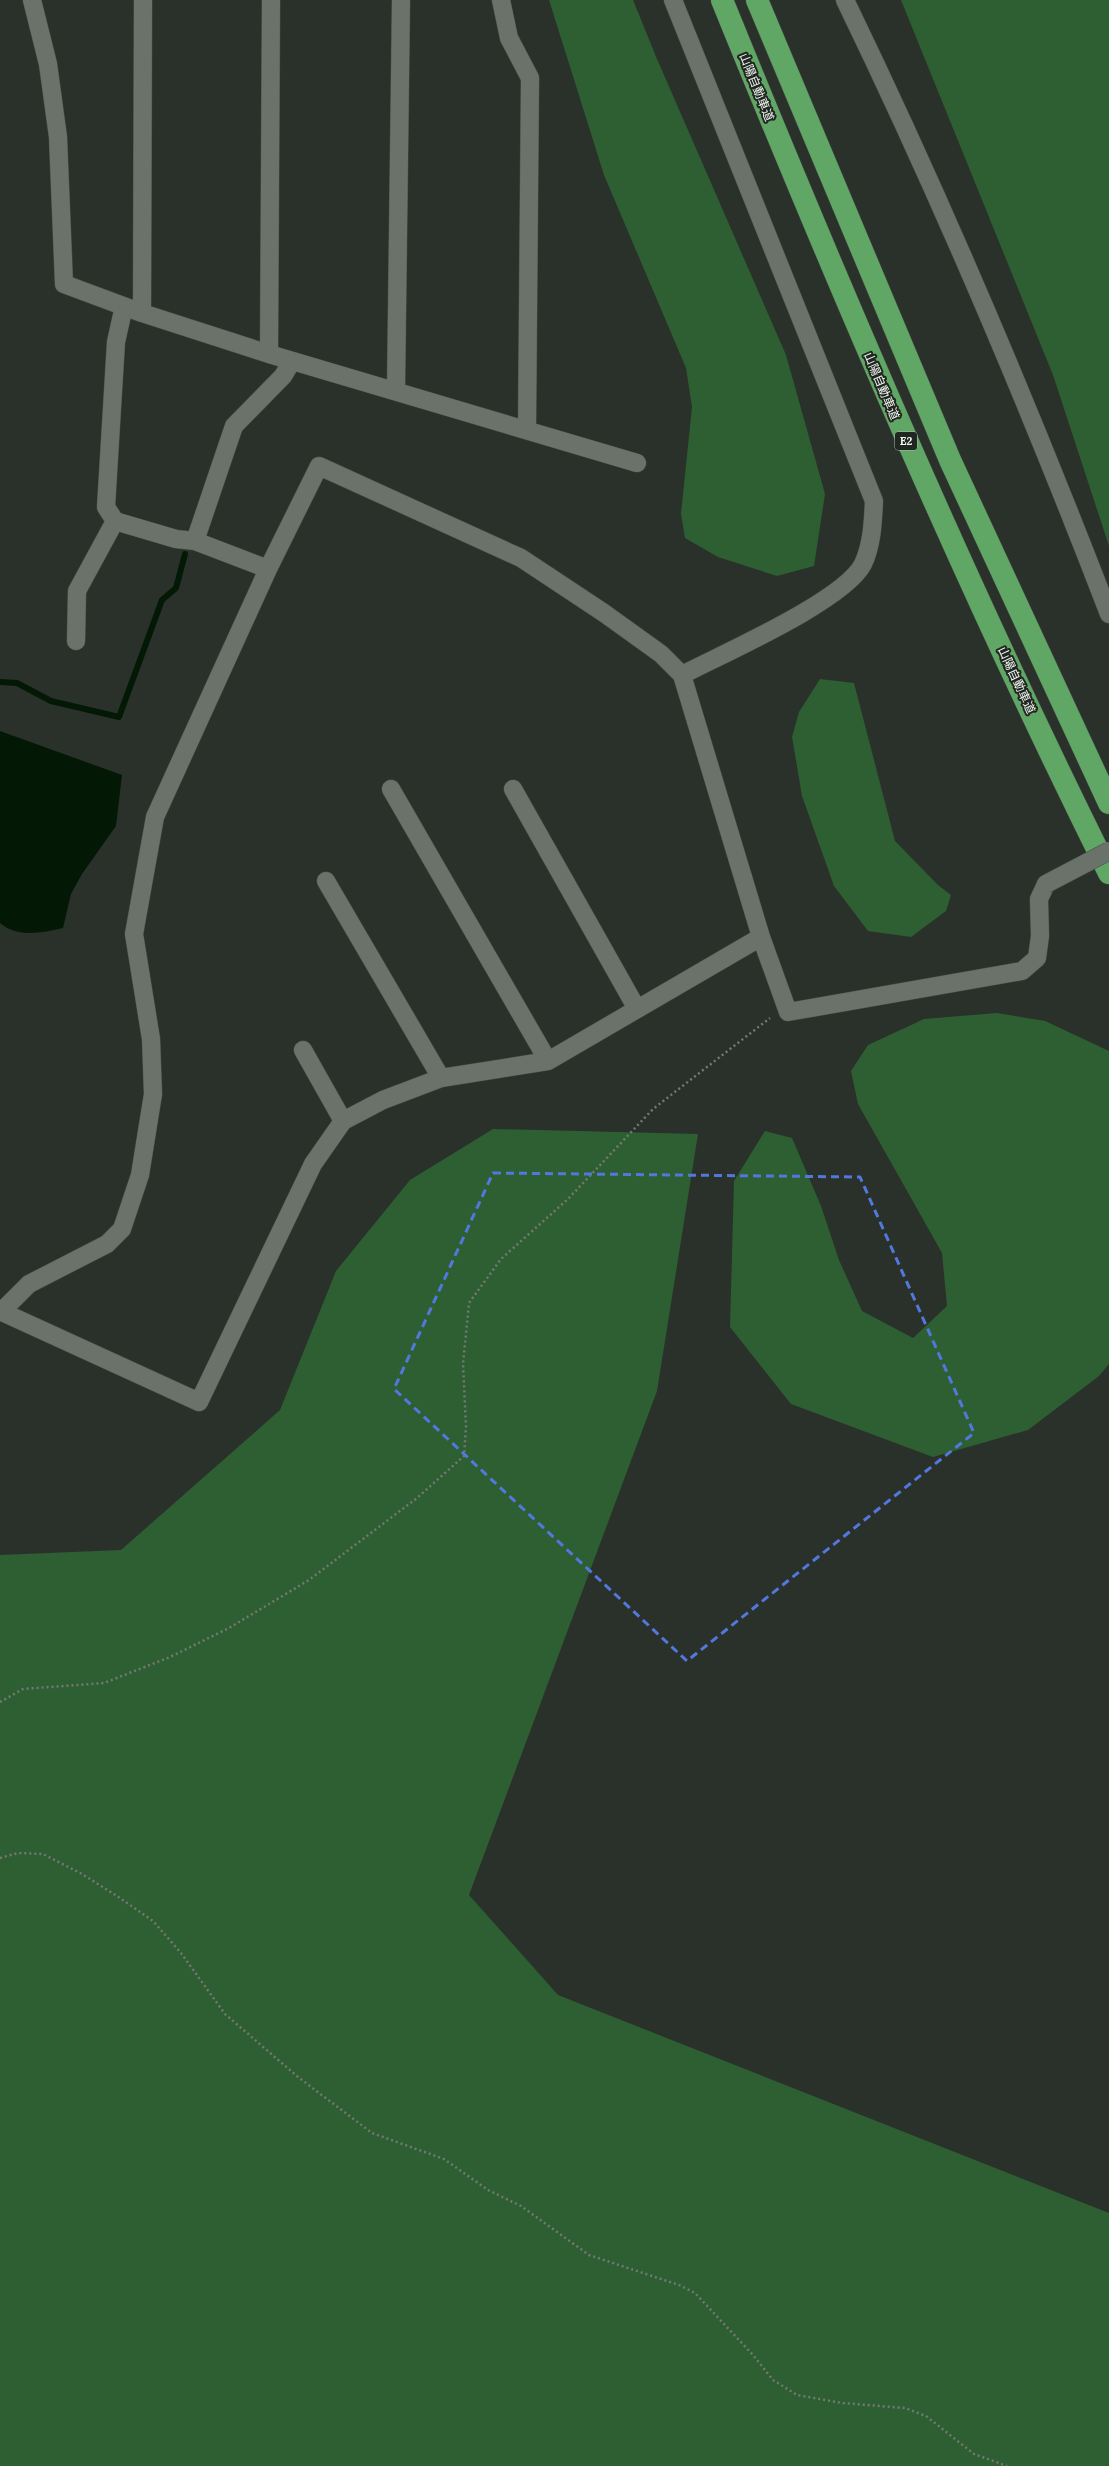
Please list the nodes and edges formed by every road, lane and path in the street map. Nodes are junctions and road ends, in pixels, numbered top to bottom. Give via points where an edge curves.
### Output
1 (32, 0) edge
2 (142, 0) edge
3 (271, 0) edge
4 (401, 0) edge
5 (501, 0) edge
6 (673, 0) edge
7 (722, 0) edge
8 (757, 0) edge
9 (845, 0) edge
10 (124, 306) junction
11 (142, 313) junction
12 (269, 354) junction
13 (292, 361) junction
14 (396, 390) junction
15 (527, 430) junction
16 (637, 463) dead end
17 (115, 521) junction
18 (195, 541) junction
19 (268, 569) junction
20 (1109, 614) edge
21 (76, 641) dead end
22 (682, 675) junction
23 (391, 789) dead end
24 (513, 789) dead end
25 (1109, 803) edge
26 (1109, 851) edge
27 (1109, 873) edge
28 (326, 881) dead end
29 (761, 937) junction
30 (637, 1009) junction
31 (788, 1012) junction
32 (304, 1050) dead end
33 (548, 1061) junction
34 (441, 1078) junction
35 (343, 1121) junction
36 (0, 1311) edge
37 (0, 1702) edge
38 (0, 1858) edge
39 (1007, 2466) edge

1 - 10 street via 48,64 58,137 64,284
2 - 11 street
3 - 12 street
4 - 14 street
5 - 15 street via 509,38 530,78
6 - 22 street via 874,501 871,538 862,564 837,592
7 - 27 highway, 山陽自動車道 / E2 via 811,220 920,473
8 - 25 highway via 950,460
9 - 20 street via 901,116 1038,434
10 - 11 street
10 - 17 street via 116,342 106,507
11 - 12 street
12 - 13 street
13 - 14 street
13 - 18 street via 283,376 234,426
14 - 15 street
15 - 16 street
17 - 18 street via 176,539
17 - 21 street via 77,591
18 - 19 street
19 - 22 street via 319,466 521,558 661,654
19 - 36 street via 155,817 134,934 151,1039 153,1094 140,1175 122,1229 107,1244 29,1284
22 - 29 street
23 - 33 street
24 - 30 street
26 - 31 street, bridge via 1046,884 1039,899 1040,936 1037,958 1022,971
28 - 34 street
29 - 30 street
29 - 31 street
30 - 33 street
31 - 37 path via 767,1020 653,1109 568,1199 501,1259 469,1304 463,1364 466,1427 464,1456 446,1473 309,1580 230,1628 170,1657 104,1683 23,1689
32 - 35 street
33 - 34 street
34 - 35 street via 383,1100
35 - 36 street via 313,1164 199,1402
38 - 39 path via 18,1853 43,1854 117,1896 153,1922 181,1953 225,2014 298,2077 372,2133 444,2159 488,2190 521,2206 589,2255 679,2285 695,2293 773,2380 797,2395 842,2403 905,2408 926,2416 974,2454

